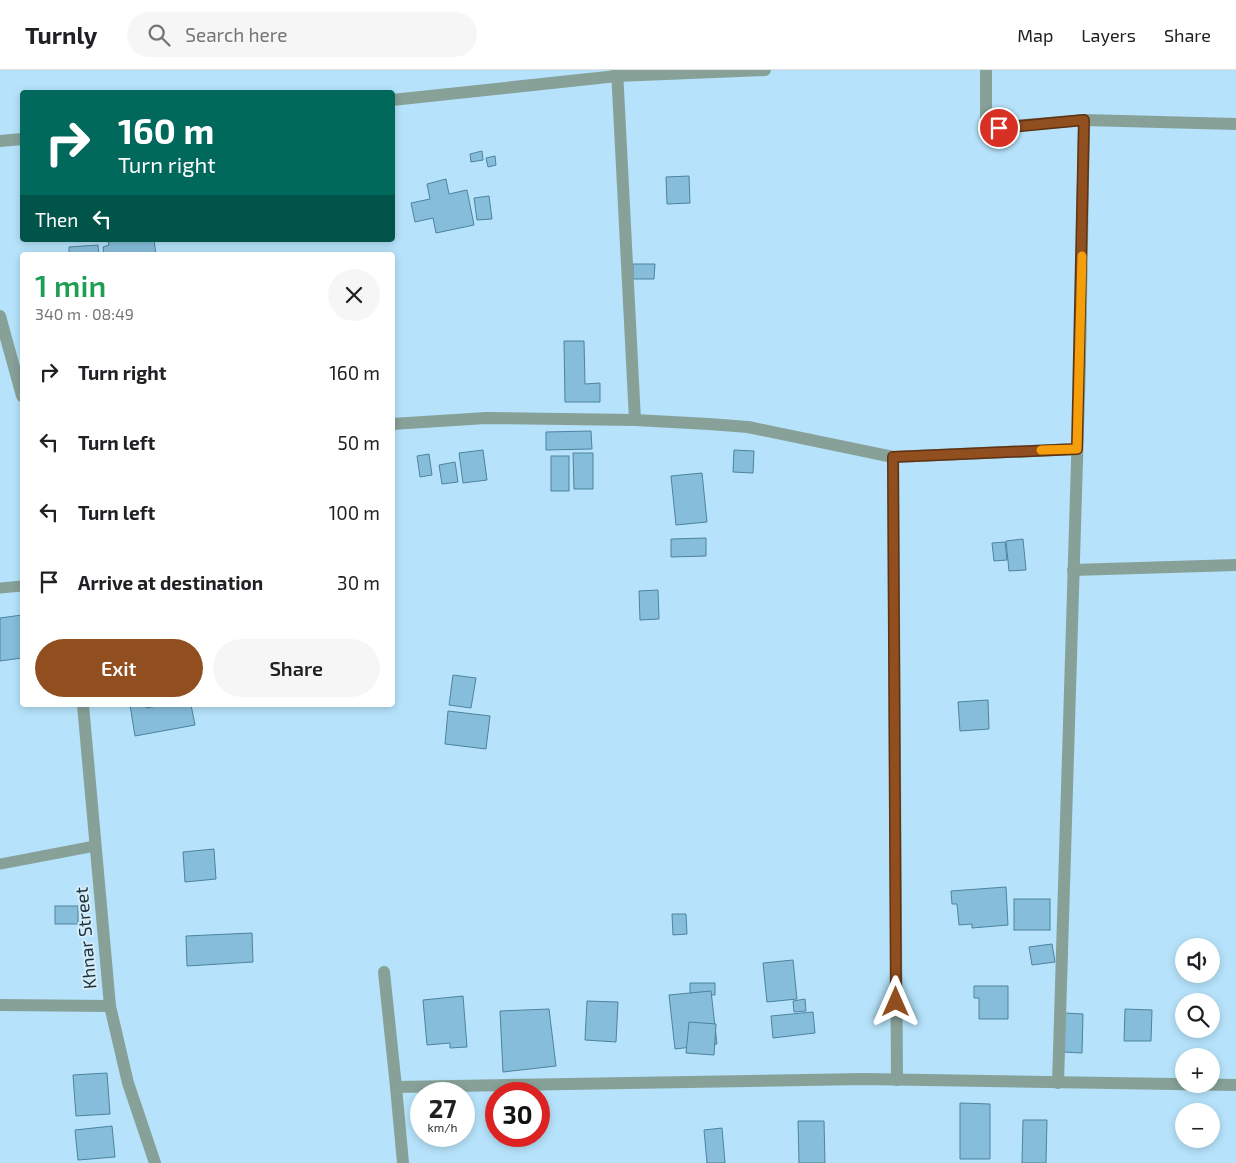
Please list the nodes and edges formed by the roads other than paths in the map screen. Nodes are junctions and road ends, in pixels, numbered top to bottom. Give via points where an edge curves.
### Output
1 (765, 70) edge
2 (986, 70) edge
3 (617, 73) edge
4 (395, 100) edge
5 (1084, 120) junction
6 (1236, 124) edge
7 (20, 139) edge
8 (0, 141) edge
9 (0, 316) edge
10 (20, 389) edge
11 (635, 420) junction
12 (395, 424) edge
13 (1077, 449) junction
14 (893, 457) junction
15 (1236, 565) edge
16 (1073, 570) junction
17 (20, 586) edge
18 (0, 588) edge
19 (82, 707) edge
20 (95, 846) junction
21 (0, 864) edge
22 (384, 972) dead end
23 (0, 1005) edge
24 (110, 1006) junction
25 (897, 1080) junction
26 (1058, 1082) junction
27 (1236, 1085) edge
28 (396, 1087) junction
29 (155, 1163) edge
30 (403, 1163) edge

1 - 3 street
2 - 5 street via 986,120 990,128
3 - 4 street
3 - 11 street
5 - 6 street
5 - 13 street
7 - 8 street
9 - 10 street
11 - 12 street via 486,418
11 - 14 street via 748,427
13 - 14 street
13 - 16 street
14 - 25 street
15 - 16 street
16 - 26 street
17 - 18 lane
19 - 20 street, Khnar Street
20 - 21 lane
20 - 24 street, Khnar Street
22 - 28 street
23 - 24 street
24 - 29 street, Khnar Street via 128,1083
25 - 26 street
25 - 28 street
26 - 27 street
28 - 30 street

